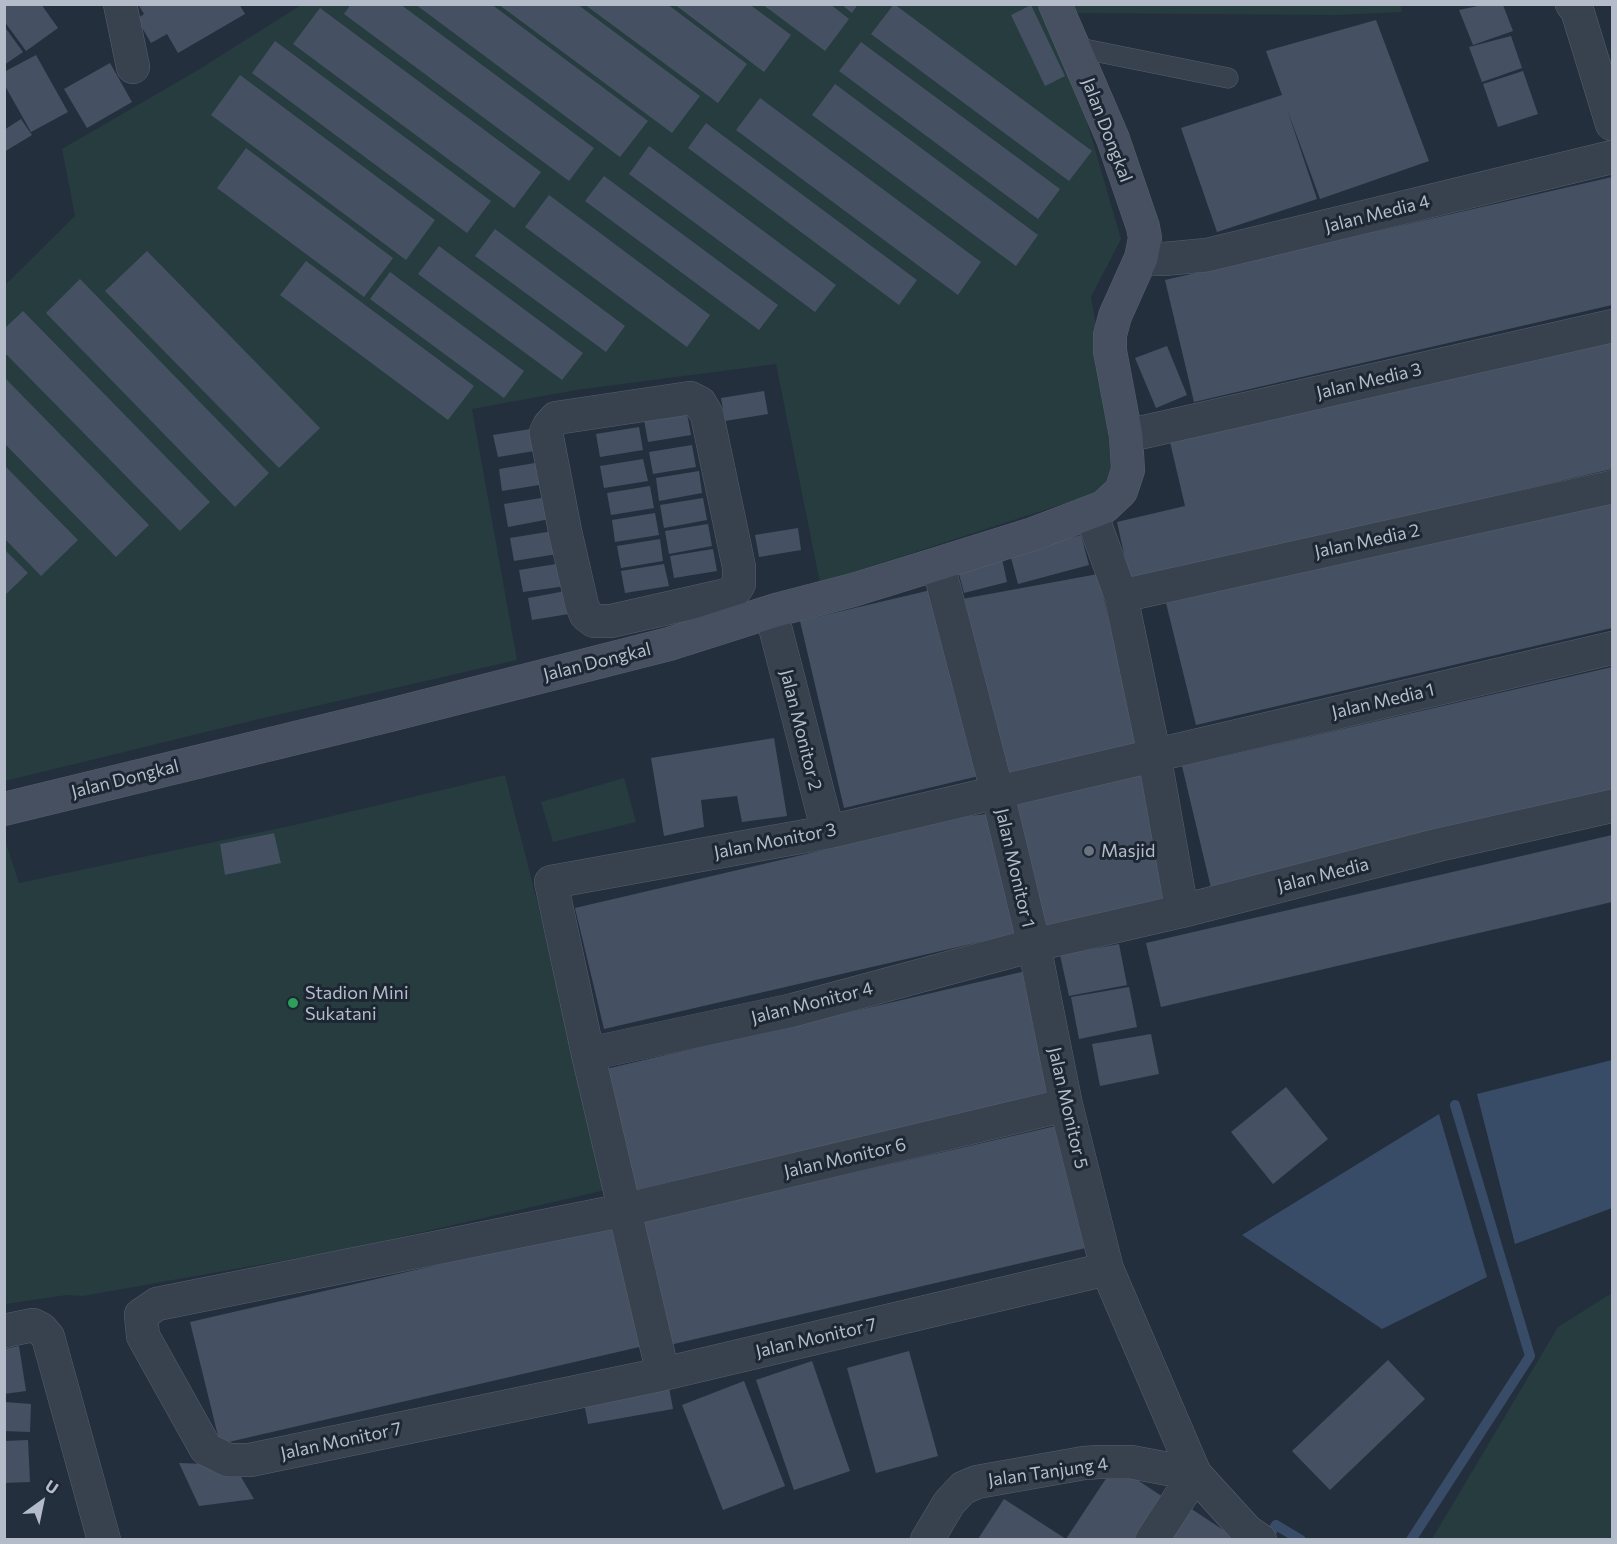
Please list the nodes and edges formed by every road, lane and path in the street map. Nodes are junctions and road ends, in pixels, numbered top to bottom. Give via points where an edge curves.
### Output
1 (120, 4) edge
2 (1055, 4) edge
3 (1572, 4) edge
4 (1074, 47) junction
5 (133, 67) dead end
6 (1228, 78) dead end
7 (1612, 124) edge
8 (1612, 157) edge
9 (1141, 258) junction
10 (1612, 326) edge
11 (1126, 436) junction
12 (1612, 487) edge
13 (1096, 527) dead end
14 (942, 580) dead end
15 (1121, 596) junction
16 (658, 612) junction
17 (775, 627) dead end
18 (669, 644) junction
19 (1612, 648) edge
20 (1154, 754) junction
21 (997, 791) junction
22 (1612, 806) edge
23 (4, 809) edge
24 (828, 832) junction
25 (1182, 911) junction
26 (1034, 945) junction
27 (588, 1054) junction
28 (1066, 1105) junction
29 (624, 1210) junction
30 (1107, 1269) junction
31 (4, 1330) edge
32 (663, 1374) junction
33 (1195, 1474) junction
34 (1253, 1535) edge
35 (104, 1539) edge
36 (927, 1539) edge
37 (1152, 1539) edge

1 - 5 street
2 - 4 street, Jalan Dongkal
3 - 7 street
4 - 6 lane
4 - 9 street, Jalan Dongkal via 1143,226
8 - 9 street, Jalan Media 4 via 1208,255 1164,260
9 - 11 street, Jalan Dongkal via 1110,335
10 - 11 street, Jalan Media 3
11 - 18 street, Jalan Dongkal via 1125,481 1121,491 1104,507 1033,534
12 - 15 street, Jalan Media 2
13 - 15 street
14 - 21 street, Jalan Monitor 1
15 - 20 street
16 - 16 street via 602,621 586,615 546,432 556,418 690,398 700,403 707,415 739,567 739,584 726,595
16 - 18 street
17 - 24 street, Jalan Monitor 2
18 - 23 street, Jalan Dongkal
19 - 20 street, Jalan Media 1
20 - 21 street, Jalan Media 1
20 - 25 street
21 - 24 street, Jalan Monitor 3
21 - 26 street, Jalan Monitor 1
22 - 25 street, Jalan Media via 1438,845
24 - 27 street, Jalan Monitor 3 via 551,882
25 - 26 street, Jalan Media
26 - 27 street, Jalan Monitor 4 via 793,1010
26 - 28 street, Jalan Monitor 5
27 - 29 street
28 - 29 street, Jalan Monitor 6
28 - 30 street, Jalan Monitor 5
29 - 32 street
29 - 32 street, Jalan Monitor 7 via 158,1304 141,1315 143,1336 206,1449 228,1460 250,1460
30 - 32 street, Jalan Monitor 7
30 - 33 street, Jalan Monitor 5
31 - 35 street via 33,1325 48,1337
33 - 34 street, Jalan Monitor 5
33 - 36 street, Jalan Tanjung 4 via 1131,1462 1099,1462 977,1482 963,1488 949,1503
33 - 37 street

